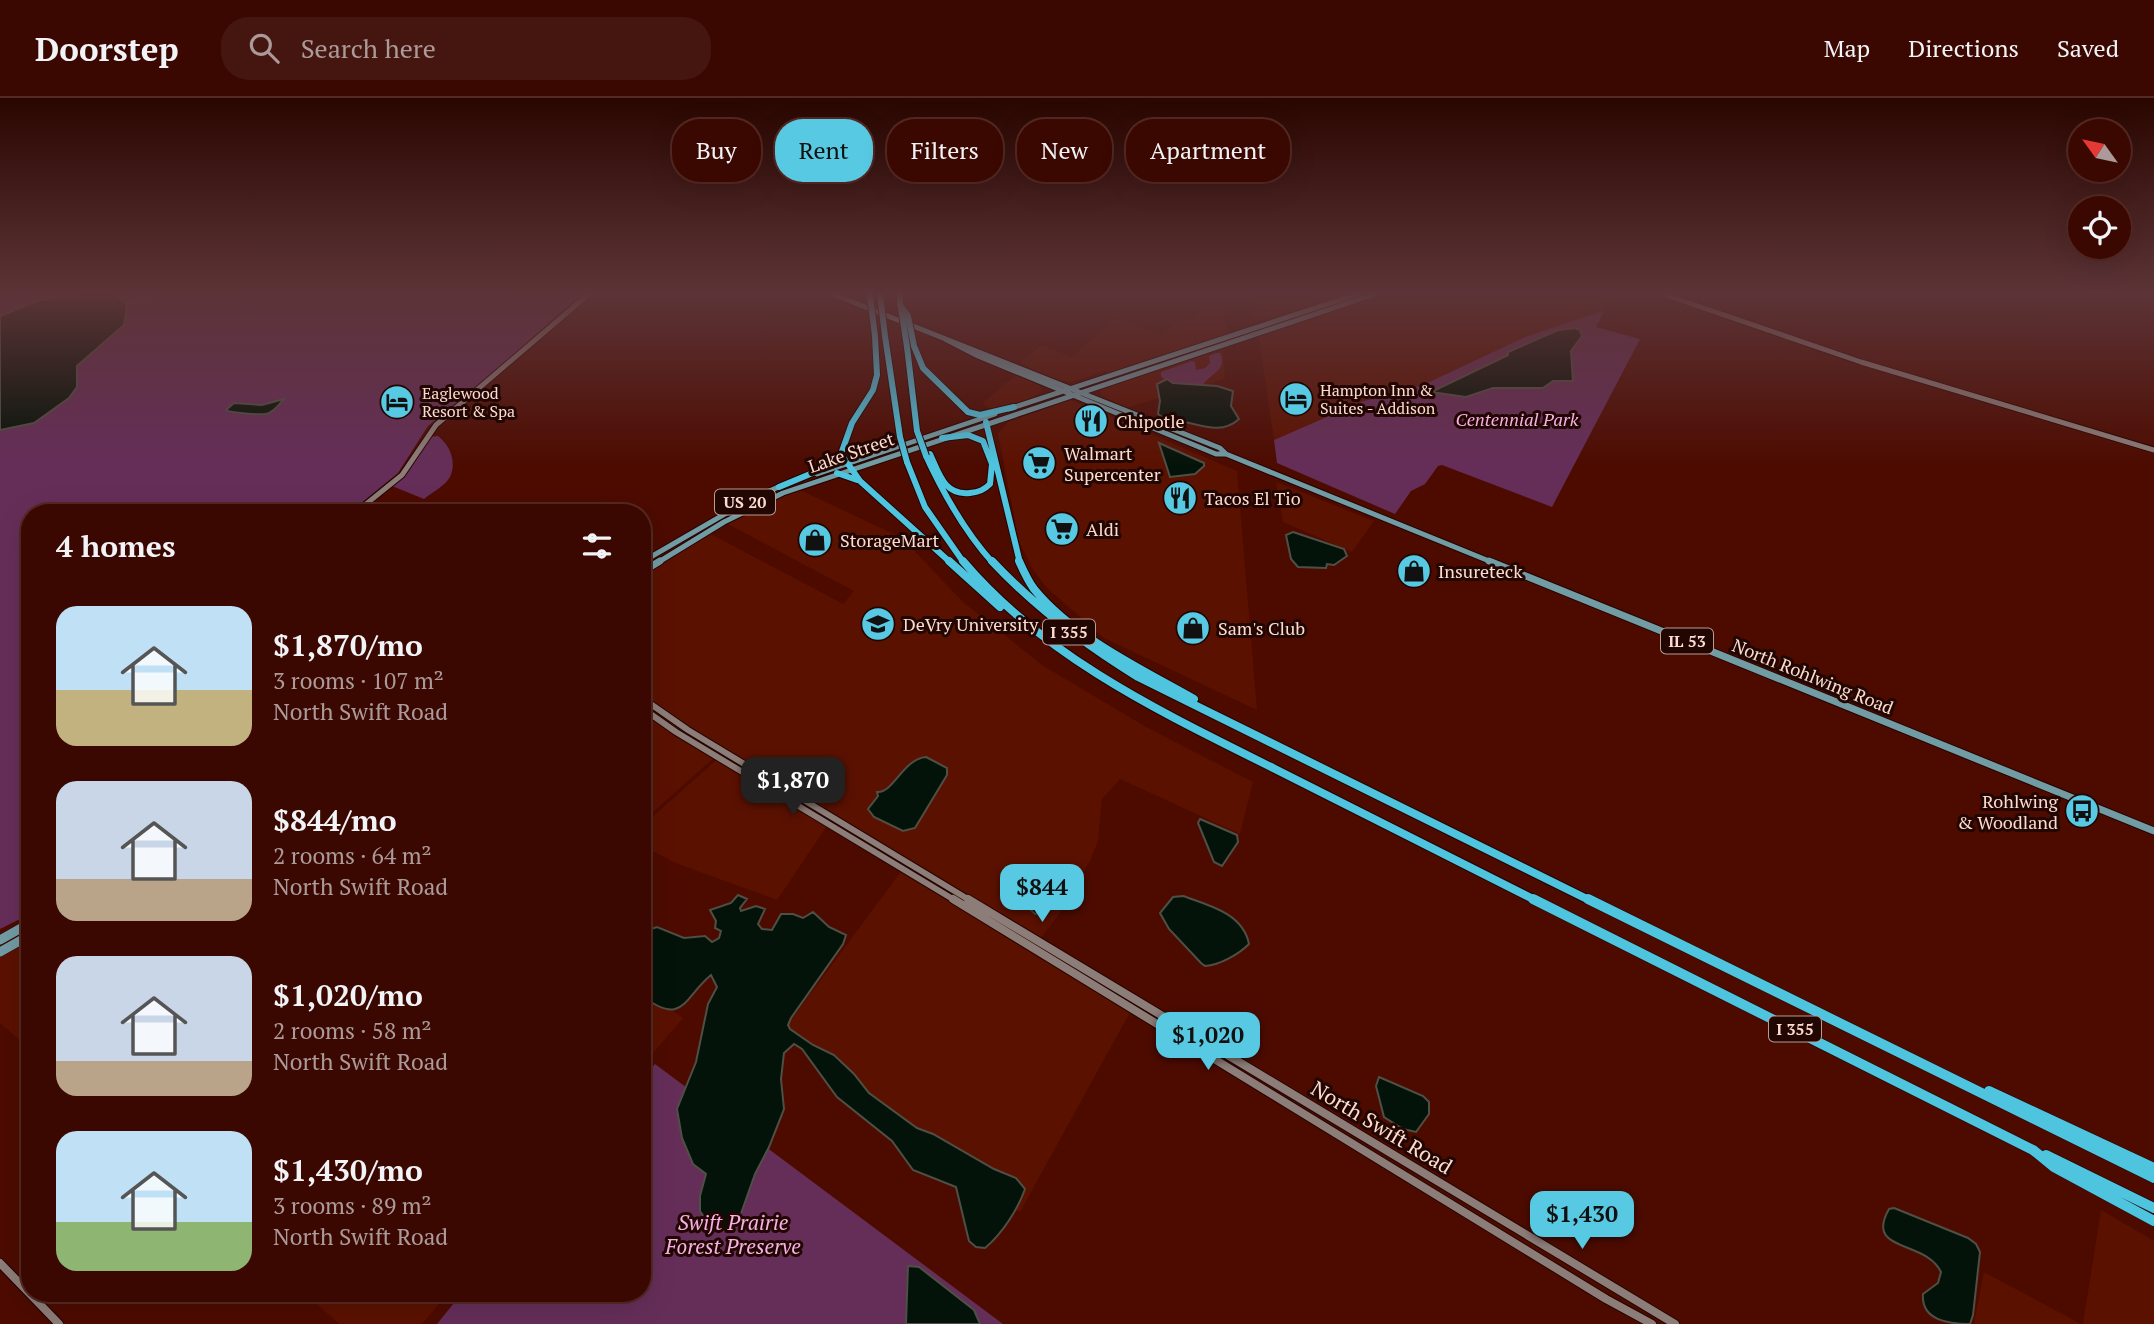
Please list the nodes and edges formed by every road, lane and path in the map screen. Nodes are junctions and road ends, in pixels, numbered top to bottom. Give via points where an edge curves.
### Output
1 (523, 350) edge
2 (876, 350) edge
3 (887, 350) edge
4 (911, 350) edge
5 (913, 350) edge
6 (966, 350) edge
7 (975, 350) edge
8 (1185, 350) edge
9 (1205, 350) edge
10 (1827, 350) edge
11 (1112, 381) junction
12 (1041, 382) junction
13 (1072, 387) junction
14 (1062, 391) junction
15 (1083, 391) junction
16 (1072, 395) junction
17 (1028, 402) junction
18 (1108, 402) junction
19 (1014, 407) junction
20 (986, 422) junction
21 (965, 424) junction
22 (942, 438) junction
23 (2154, 450) edge
24 (841, 454) junction
25 (1226, 454) junction
26 (928, 455) junction
27 (849, 466) junction
28 (837, 473) junction
29 (860, 481) junction
30 (779, 486) junction
31 (366, 504) edge
32 (651, 557) edge
33 (651, 567) edge
34 (1056, 648) junction
35 (651, 704) edge
36 (651, 714) edge
37 (1270, 742) junction
38 (2154, 831) edge
39 (21, 928) edge
40 (0, 940) edge
41 (21, 940) edge
42 (0, 952) edge
43 (1838, 1023) junction
44 (2034, 1150) junction
45 (2154, 1168) edge
46 (2154, 1178) edge
47 (2154, 1208) edge
48 (2154, 1221) edge
49 (0, 1263) edge
50 (21, 1284) edge
51 (38, 1302) edge
52 (60, 1324) edge
53 (1652, 1324) edge
54 (1675, 1324) edge

1 - 31 street via 436,425 402,475
2 - 24 highway, bridge via 873,390 852,423
3 - 34 highway, I 355, bridge via 906,462 930,513 975,575
4 - 26 highway, I 355, bridge via 917,415
5 - 19 highway via 923,368 968,412 980,415
6 - 12 main road, North Rohlwing Road / IL 53
7 - 13 main road, North Rohlwing Road / IL 53
8 - 13 main road, US 20
9 - 11 main road, US 20
10 - 23 street
11 - 15 main road, US 20
11 - 18 main road via 1099,391
12 - 14 main road, North Rohlwing Road / IL 53
12 - 17 main road via 1042,392
13 - 14 main road, Lake Street / US 20
13 - 15 main road, North Rohlwing Road / IL 53
14 - 16 main road, North Rohlwing Road / IL 53
14 - 17 main road, Lake Street / US 20
15 - 16 main road, Lake Street / US 20
15 - 18 main road, North Rohlwing Road / IL 53
16 - 20 main road, Lake Street / US 20
16 - 25 main road, North Rohlwing Road / IL 53 via 1216,454
17 - 19 main road, Lake Street / US 20
18 - 25 main road, North Rohlwing Road / IL 53
19 - 21 main road, Lake Street / US 20
20 - 21 main road
20 - 22 main road, Lake Street / US 20
20 - 37 highway via 1017,558 1043,599 1112,653
21 - 27 main road, Lake Street / US 20
22 - 26 highway via 968,435 983,441 991,466 990,484 973,493 952,490
22 - 27 main road, Lake Street / US 20
24 - 27 highway
24 - 30 highway via 827,467
25 - 38 main road, North Rohlwing Road / IL 53
26 - 37 highway, I 355 via 938,485 984,554 1052,619 1138,677
27 - 28 main road, Lake Street / US 20
27 - 29 highway
27 - 30 main road, Lake Street / US 20
28 - 29 highway
28 - 33 main road, Lake Street / US 20 via 765,500
29 - 34 highway via 1023,627
30 - 32 main road, Lake Street / US 20
34 - 44 highway, I 355 via 1192,727
35 - 54 street, North Swift Road
36 - 53 street, North Swift Road
37 - 43 highway, I 355
39 - 40 main road
41 - 42 main road
43 - 45 highway
43 - 46 highway, I 355
44 - 47 highway, I 355
44 - 48 highway via 2054,1167
49 - 50 street
51 - 52 street

